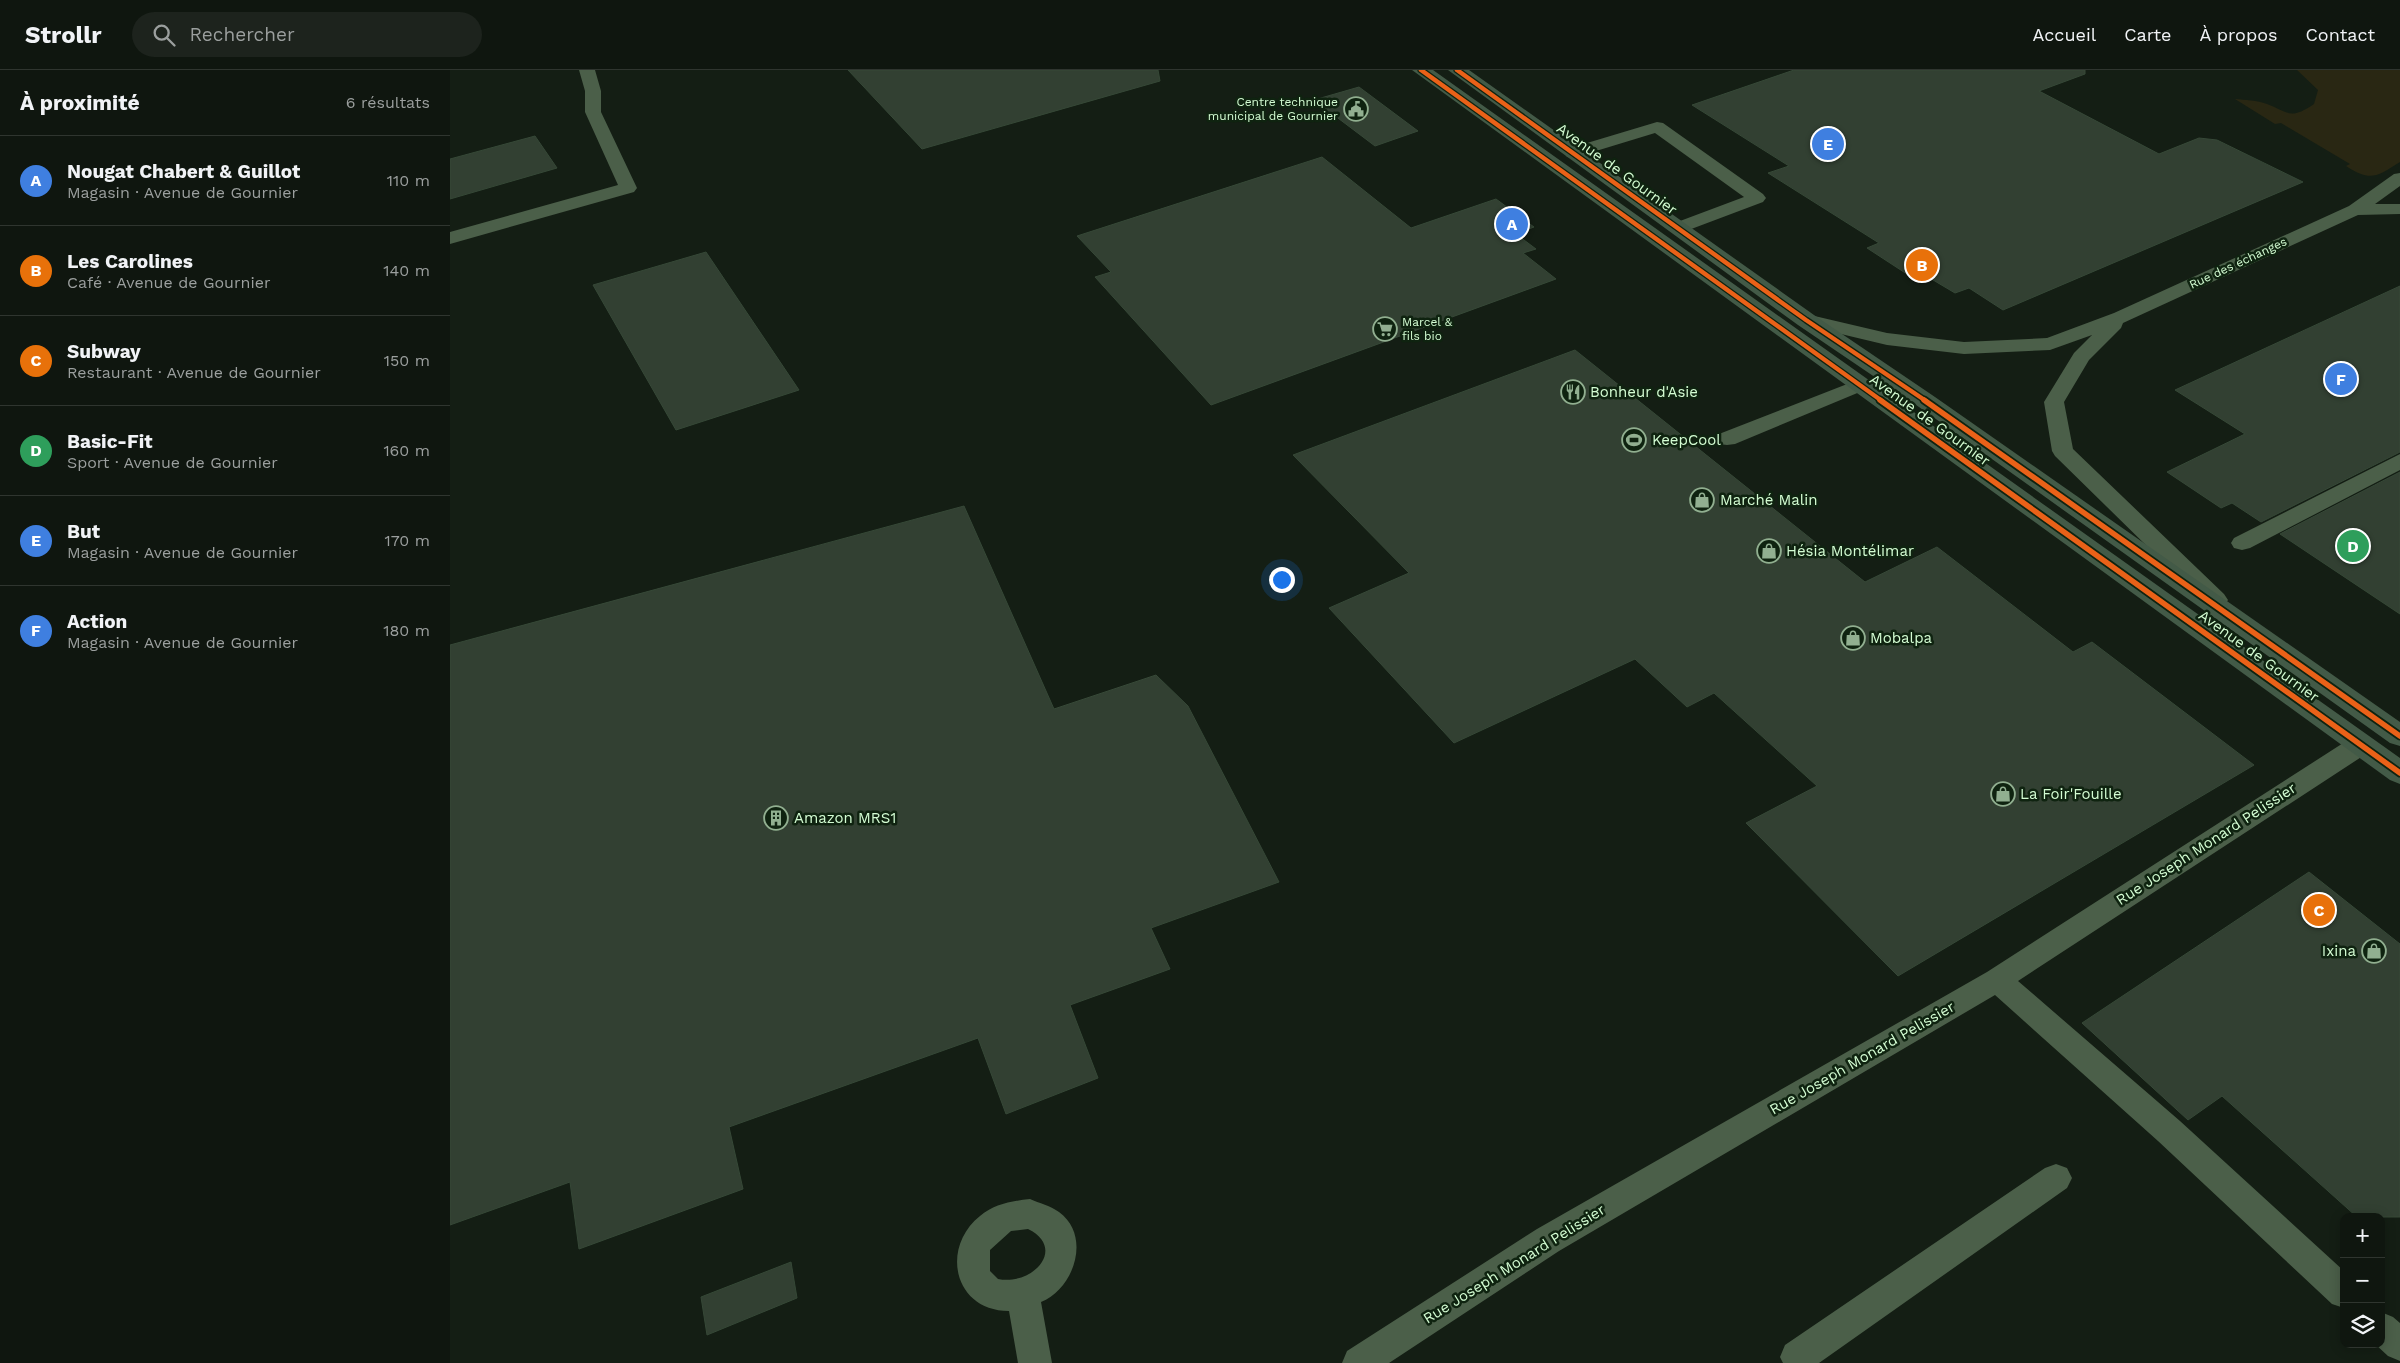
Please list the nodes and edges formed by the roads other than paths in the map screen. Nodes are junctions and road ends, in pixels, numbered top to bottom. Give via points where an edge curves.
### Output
1 (587, 70) edge
2 (1421, 70) edge
3 (1457, 70) edge
4 (1573, 153) junction
5 (2400, 178) edge
6 (2400, 209) edge
7 (2355, 210) junction
8 (1678, 228) junction
9 (450, 238) edge
10 (2121, 317) junction
11 (1806, 320) junction
12 (1860, 385) junction
13 (1727, 439) dead end
14 (2400, 461) edge
15 (2242, 543) dead end
16 (2239, 622) junction
17 (2400, 736) edge
18 (2360, 745) junction
19 (2400, 773) edge
20 (1997, 980) junction
21 (2056, 1178) dead end
22 (2340, 1289) edge
23 (1023, 1295) dead end
24 (2385, 1332) edge
25 (2400, 1345) edge
26 (1035, 1363) edge
27 (1359, 1363) edge
28 (1802, 1363) edge

1 - 9 lane via 593,91 593,112 628,188
2 - 12 main road, Avenue de Gournier
3 - 4 main road, Avenue de Gournier
4 - 8 main road, Avenue de Gournier
4 - 8 lane via 1657,127 1757,198
5 - 7 lane
6 - 7 lane
7 - 10 lane, Rue des échanges
8 - 11 main road, Avenue de Gournier
10 - 11 lane, Rue des échanges via 2050,344 1964,348 1887,339
10 - 16 lane via 2081,357 2054,402 2063,451
11 - 16 main road, Avenue de Gournier
12 - 13 lane
12 - 18 main road, Avenue de Gournier
14 - 15 lane
16 - 17 main road, Avenue de Gournier
18 - 19 main road, Avenue de Gournier
18 - 20 lane, Rue Joseph Monard Pelissier
20 - 22 lane via 2169,1131
20 - 27 lane, Rue Joseph Monard Pelissier via 1548,1240
21 - 28 lane via 1797,1357
23 - 26 lane
24 - 25 lane

